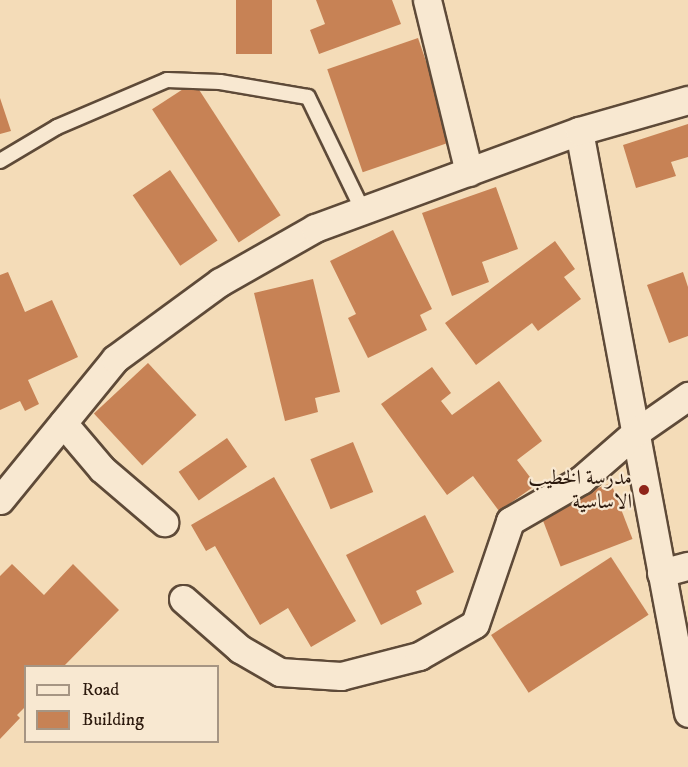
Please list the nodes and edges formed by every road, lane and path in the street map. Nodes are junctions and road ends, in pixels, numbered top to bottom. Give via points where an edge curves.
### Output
1 (427, 0) edge
2 (688, 100) edge
3 (579, 132) junction
4 (0, 161) edge
5 (469, 172) junction
6 (363, 211) junction
7 (688, 396) edge
8 (63, 423) junction
9 (635, 433) junction
10 (0, 500) edge
11 (164, 522) dead end
12 (688, 566) edge
13 (661, 573) junction
14 (183, 599) dead end
15 (688, 713) edge

1 - 5 street
2 - 3 street
3 - 5 street
3 - 9 street
4 - 6 lane via 57,127 167,80 220,82 308,97
5 - 6 street
6 - 8 street via 315,228 220,282 160,324 115,359
7 - 9 street
8 - 10 street
8 - 11 street via 102,469
9 - 13 street
9 - 14 street via 581,480 510,521 475,624 420,656 341,676 280,672 240,649
12 - 13 street
13 - 15 street

